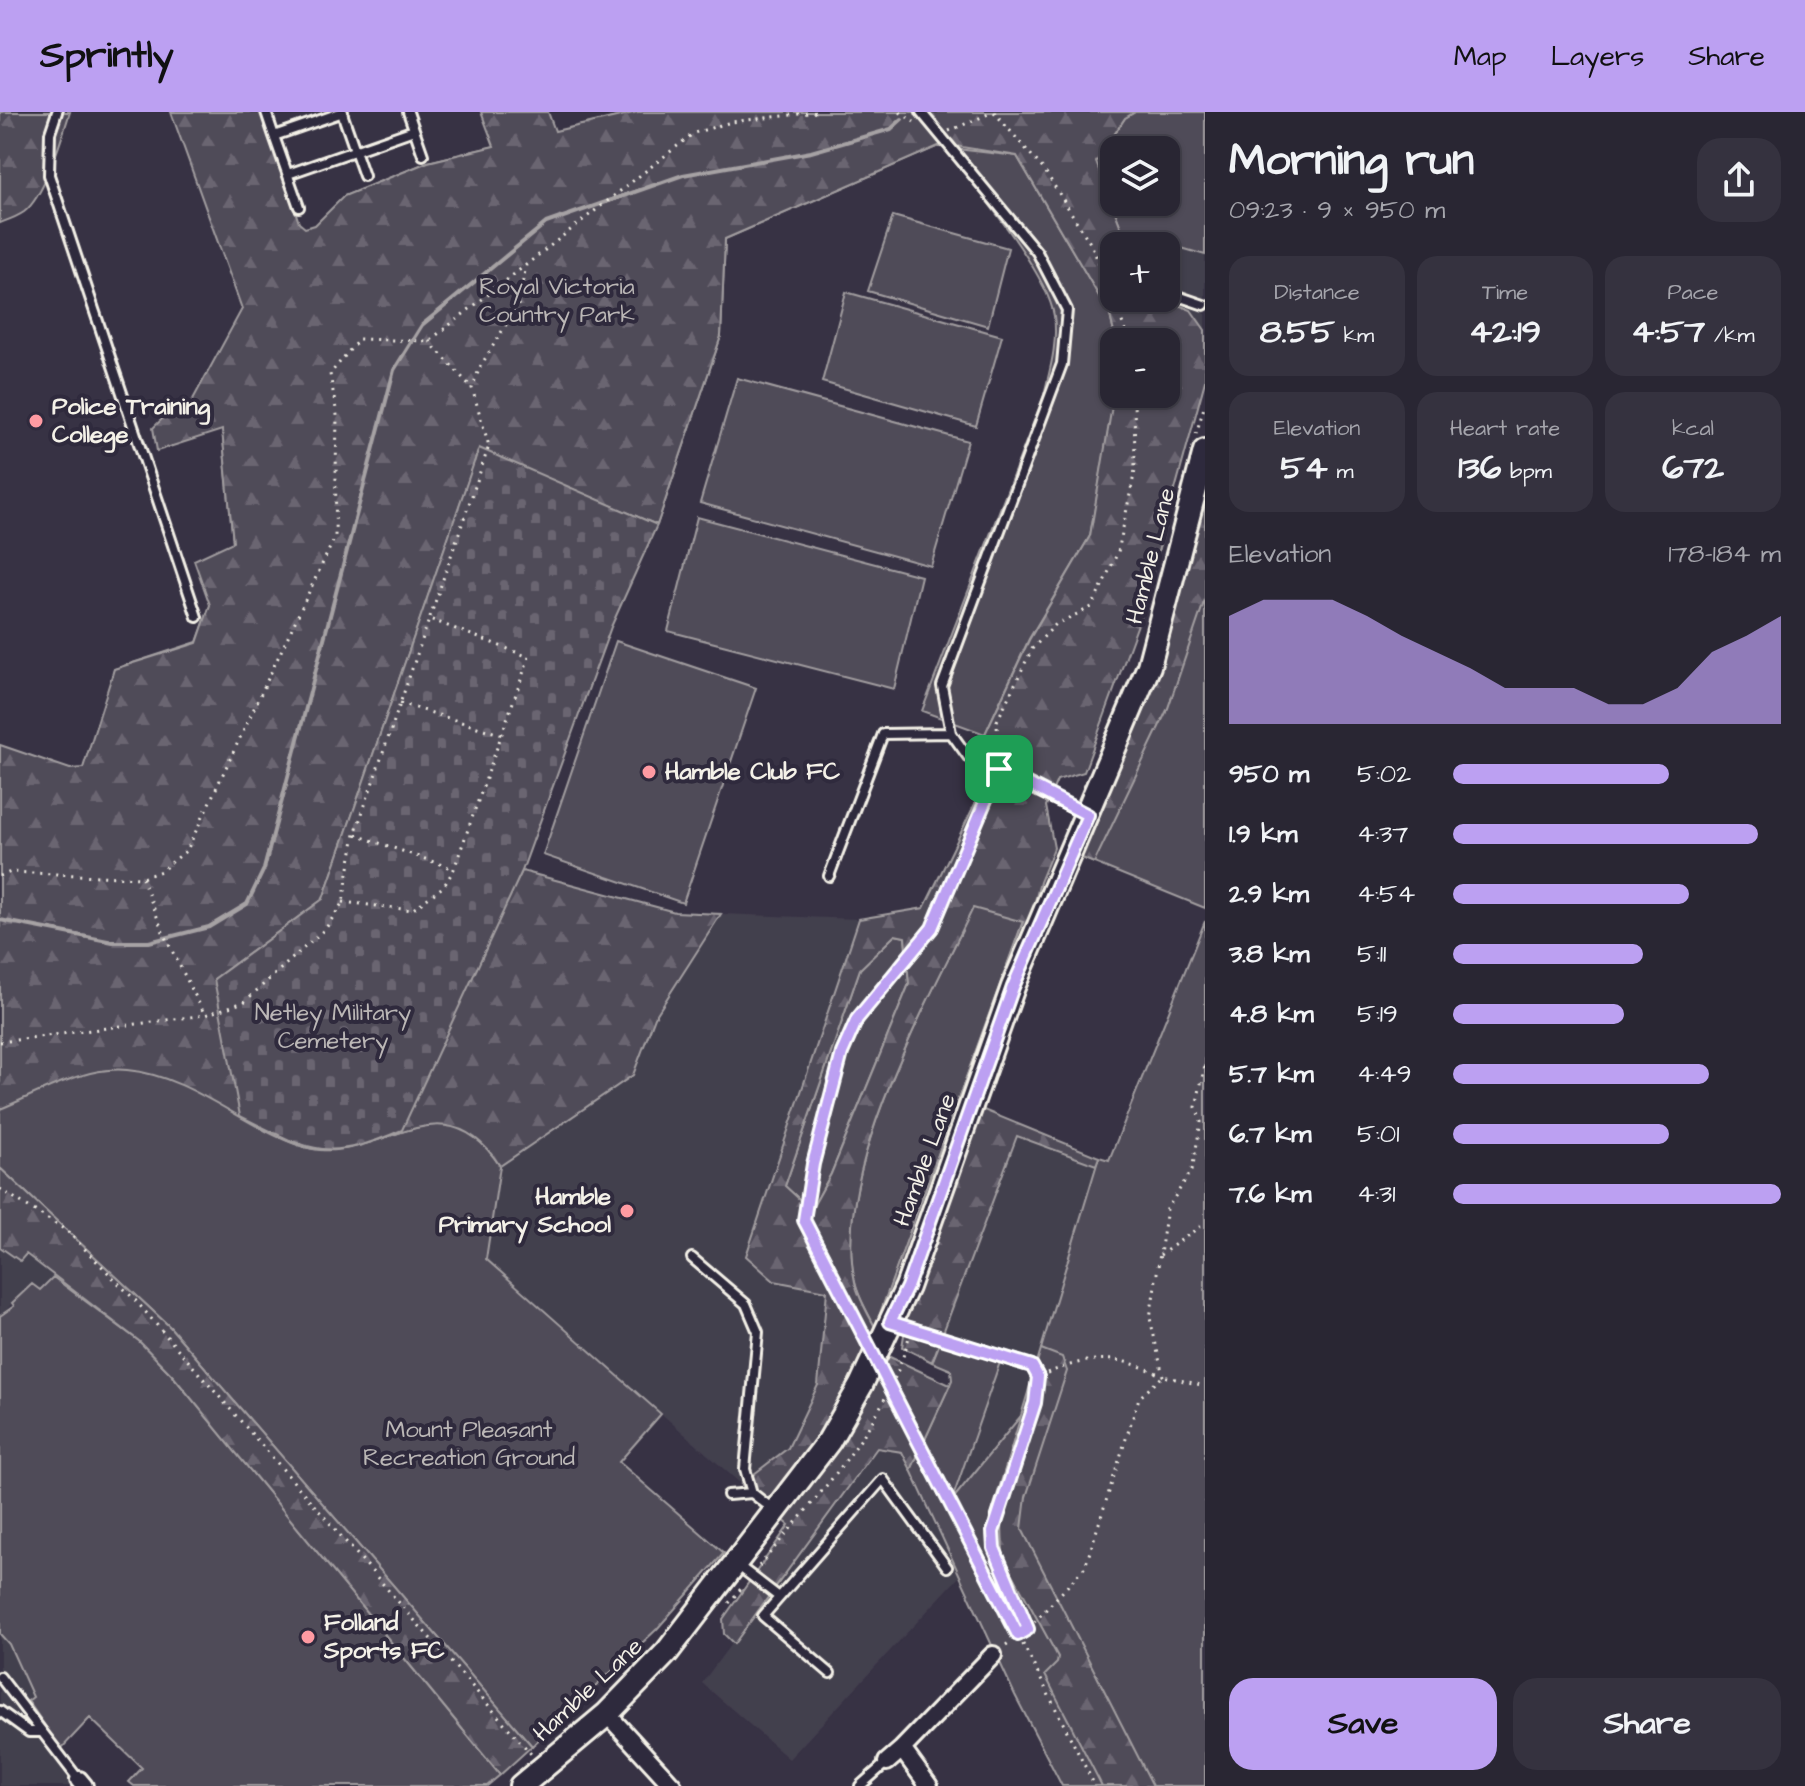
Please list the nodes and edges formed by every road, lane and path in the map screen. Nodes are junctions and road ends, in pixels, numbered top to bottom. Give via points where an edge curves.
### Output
1 (57, 112) edge
2 (266, 112) edge
3 (343, 112) edge
4 (408, 112) edge
5 (817, 112) edge
6 (921, 112) edge
7 (994, 112) edge
8 (414, 130) junction
9 (942, 134) junction
10 (274, 136) junction
11 (355, 151) junction
12 (423, 155) dead end
13 (288, 174) junction
14 (364, 176) dead end
15 (299, 207) dead end
16 (526, 266) junction
17 (1180, 296) edge
18 (1205, 304) edge
19 (1124, 328) edge
20 (429, 341) junction
21 (472, 388) junction
22 (1134, 408) edge
23 (1205, 451) edge
24 (197, 617) dead end
25 (427, 618) junction
26 (400, 703) junction
27 (951, 733) junction
28 (503, 735) junction
29 (999, 769) junction
30 (1088, 815) junction
31 (355, 834) junction
32 (454, 869) junction
33 (0, 876) edge
34 (829, 876) dead end
35 (142, 878) junction
36 (343, 902) junction
37 (205, 1015) junction
38 (0, 1042) edge
39 (1205, 1065) edge
40 (0, 1189) edge
41 (1205, 1223) edge
42 (1160, 1255) junction
43 (692, 1258) dead end
44 (890, 1322) junction
45 (875, 1355) junction
46 (1163, 1376) junction
47 (1038, 1377) junction
48 (1205, 1386) edge
49 (752, 1493) junction
50 (728, 1495) dead end
51 (775, 1512) junction
52 (735, 1563) junction
53 (947, 1567) dead end
54 (779, 1597) junction
55 (1028, 1629) junction
56 (1018, 1635) junction
57 (993, 1655) dead end
58 (830, 1673) dead end
59 (0, 1677) edge
60 (0, 1711) edge
61 (607, 1714) junction
62 (41, 1732) junction
63 (902, 1749) junction
64 (541, 1752) dead end
65 (887, 1762) joint
66 (82, 1783) edge
67 (521, 1786) edge
68 (673, 1786) edge
69 (860, 1786) edge
70 (929, 1786) edge
71 (1095, 1786) edge

1 - 24 lane via 50,133 49,175
2 - 10 lane
3 - 10 lane
3 - 11 lane
4 - 8 lane
5 - 16 path via 731,122 694,133
6 - 9 lane
7 - 9 path
7 - 19 path via 1045,171 1092,246
8 - 11 lane
8 - 12 lane
9 - 27 lane via 1037,252 1067,310 1062,364 942,686
10 - 13 lane
11 - 13 lane
11 - 14 lane
13 - 15 lane
16 - 20 path
16 - 21 path via 518,305
17 - 18 lane
20 - 21 path
20 - 35 path via 359,339 330,374 337,415 335,537 195,837 175,861
21 - 25 path via 489,446
22 - 29 path via 1135,470 1118,552 1092,607 1056,624 1032,649 997,721
23 - 30 main road, Hamble Lane via 1149,666
25 - 26 path
25 - 28 path via 529,657
26 - 28 path
26 - 31 path
27 - 29 lane via 969,758
27 - 34 lane via 883,734
28 - 32 path
29 - 30 lane
29 - 45 path via 932,928 857,1019 842,1053 813,1164 804,1220
30 - 44 main road, Hamble Lane via 1013,987
31 - 32 path
31 - 36 path
32 - 36 path via 444,886 412,910
33 - 35 path via 11,872
35 - 37 path
36 - 37 path via 326,928 244,1002
37 - 38 path
39 - 42 path via 1192,1170 1167,1209
40 - 64 path via 67,1231 135,1300 534,1758
41 - 42 path
42 - 46 path via 1150,1318
43 - 49 lane via 746,1304 758,1332 745,1469
44 - 45 main road, Hamble Lane
44 - 47 lane via 1032,1366
45 - 51 main road, Hamble Lane via 829,1441
45 - 56 path
46 - 47 path via 1139,1364 1096,1358
46 - 48 path
46 - 55 path via 1139,1398 1085,1567
47 - 55 path via 1035,1403 993,1532 994,1548
49 - 50 lane
49 - 51 lane
51 - 52 main road, Hamble Lane
52 - 54 lane
52 - 61 main road, Hamble Lane via 667,1652
53 - 54 lane via 883,1479
54 - 58 lane via 763,1616
55 - 56 path
56 - 71 path
57 - 63 street
59 - 62 lane
60 - 62 lane via 25,1731
61 - 67 main road, Hamble Lane
61 - 68 street
62 - 66 lane
63 - 65 street
63 - 70 street
65 - 69 lane

